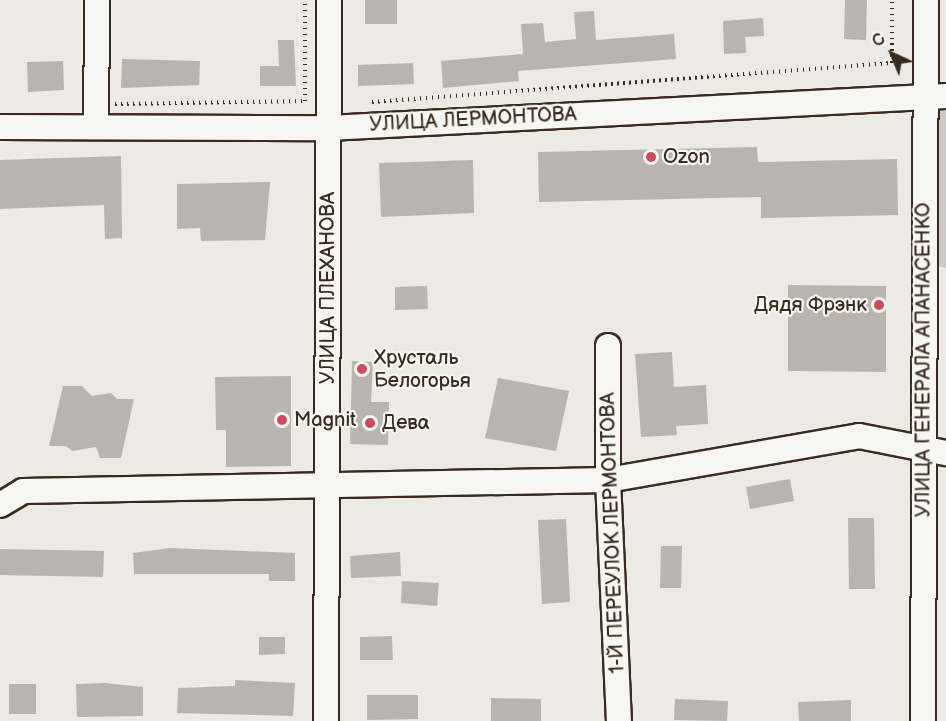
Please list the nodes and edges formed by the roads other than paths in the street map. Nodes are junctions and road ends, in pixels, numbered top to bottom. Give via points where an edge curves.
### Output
1 (97, 0) edge
2 (329, 0) edge
3 (926, 0) edge
4 (936, 96) edge
5 (96, 115) junction
6 (0, 127) edge
7 (328, 128) junction
8 (608, 346) dead end
9 (935, 451) edge
10 (608, 480) junction
11 (327, 483) junction
12 (0, 505) edge
13 (326, 721) edge
14 (619, 721) edge
15 (922, 721) edge

1 - 5 street
2 - 7 street, УЛИЦА ПЛЕХАНОВА
3 - 4 street, УЛИЦА ГЕНЕРАЛА АПАНАСЕНКО
4 - 7 street, УЛИЦА ЛЕРМОНТОВА
4 - 9 street, УЛИЦА ГЕНЕРАЛА АПАНАСЕНКО
5 - 6 street, УЛИЦА ЛЕРМОНТОВА
5 - 7 street, УЛИЦА ЛЕРМОНТОВА
7 - 11 street, УЛИЦА ПЛЕХАНОВА
8 - 10 street, 1-Й ПЕРЕУЛОК ЛЕРМОНТОВА
9 - 10 street via 887,437 859,436
9 - 15 street, УЛИЦА ГЕНЕРАЛА АПАНАСЕНКО
10 - 11 street
10 - 14 street, 1-Й ПЕРЕУЛОК ЛЕРМОНТОВА
11 - 12 street via 23,491
11 - 13 street, УЛИЦА ПЛЕХАНОВА

